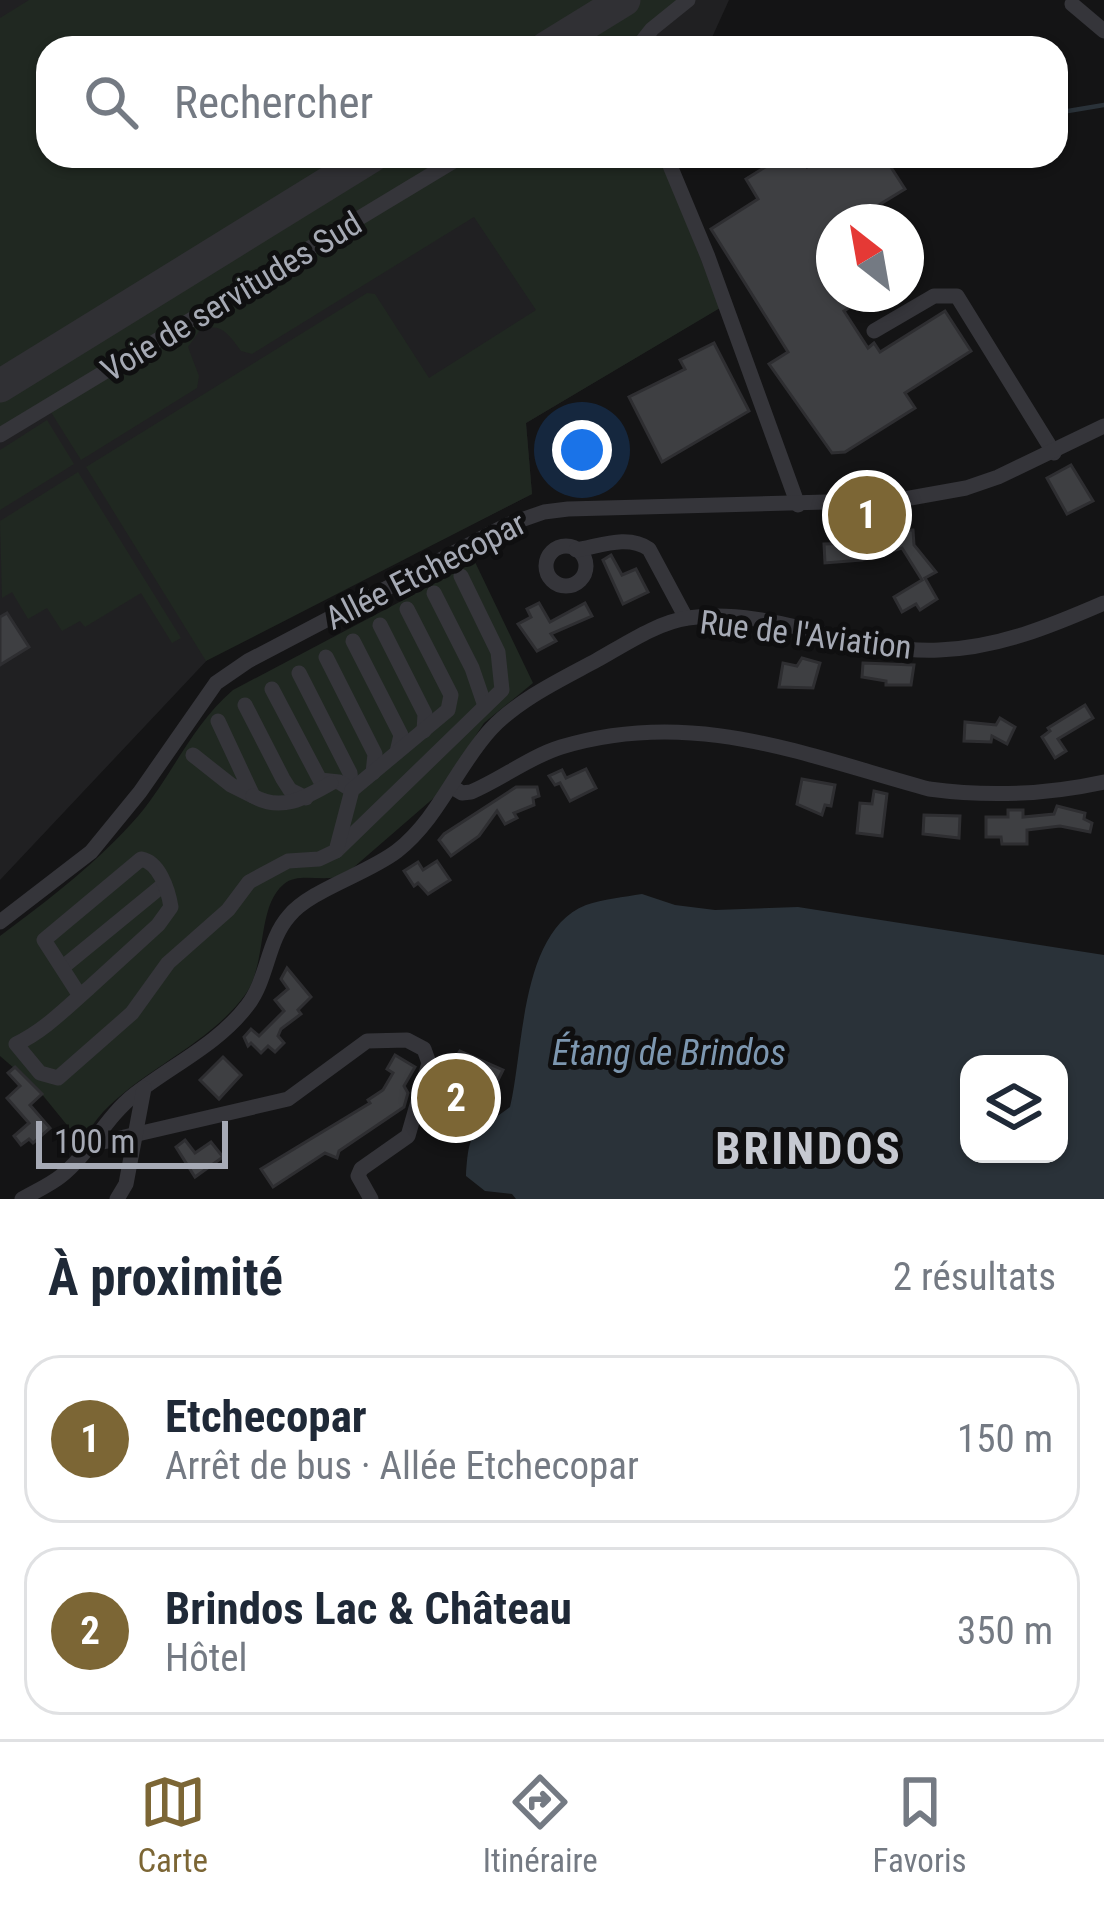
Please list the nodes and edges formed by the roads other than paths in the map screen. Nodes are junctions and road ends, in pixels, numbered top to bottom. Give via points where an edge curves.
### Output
1 (688, 0) edge
2 (1072, 4) dead end
3 (1104, 31) edge
4 (646, 36) edge
5 (442, 168) edge
6 (670, 168) edge
7 (874, 332) dead end
8 (1104, 426) edge
9 (0, 435) edge
10 (1054, 453) junction
11 (798, 506) junction
12 (576, 550) dead end
13 (461, 576) dead end
14 (434, 592) dead end
15 (1104, 603) edge
16 (407, 608) dead end
17 (686, 618) junction
18 (380, 625) dead end
19 (353, 641) dead end
20 (326, 657) dead end
21 (299, 673) dead end
22 (272, 689) dead end
23 (245, 705) dead end
24 (485, 706) junction
25 (218, 721) dead end
26 (424, 731) junction
27 (396, 754) junction
28 (193, 755) dead end
29 (373, 773) junction
30 (1104, 782) edge
31 (331, 783) junction
32 (452, 787) junction
33 (352, 790) junction
34 (253, 796) junction
35 (306, 798) junction
36 (336, 851) junction
37 (163, 885) junction
38 (0, 922) edge
39 (63, 968) junction
40 (80, 996) junction
41 (8, 1041) edge
42 (144, 1088) junction
43 (134, 1137) junction
44 (90, 1145) junction
45 (22, 1199) edge
46 (117, 1199) edge
47 (371, 1199) edge

1 - 4 street
2 - 3 street
5 - 9 street, Voie de servitudes Sud
6 - 11 street
7 - 10 street via 934,296 957,296
8 - 10 street, Allée Etchecopar
10 - 11 street, Allée Etchecopar via 966,488
11 - 38 street, Allée Etchecopar via 568,509 478,538 216,683 91,852
12 - 17 street via 641,543
13 - 24 street via 503,676 502,690
14 - 24 street
15 - 17 street, Rue de l'Aviation via 1015,638 937,651
16 - 26 street via 451,695 448,710
17 - 32 street, Rue de l'Aviation via 521,704 491,729
18 - 26 street via 425,714
19 - 27 street via 400,735
20 - 29 street via 375,754
21 - 33 street
22 - 31 street via 320,780
23 - 35 street via 290,790
24 - 36 street
25 - 34 street
26 - 27 street
27 - 29 street
28 - 34 street
29 - 33 street
30 - 32 street via 1049,794 957,793 760,740 677,731 592,739 556,748 471,792
31 - 33 street
31 - 35 street
32 - 42 street, Rue de l'Aviation via 398,850 290,914 264,981 238,1016
33 - 36 street
34 - 35 street via 272,804
36 - 41 street via 287,861 249,883 168,963 132,1013 58,1078
37 - 39 street
37 - 39 street via 156,866 140,859 44,940
37 - 40 street via 166,916
39 - 40 street
40 - 41 street via 33,1036
42 - 43 street
42 - 44 street, Rue de l'Aviation
43 - 44 street
43 - 46 street
43 - 47 street via 288,1099 367,1041 407,1040 424,1049 429,1063 408,1136 361,1168
44 - 45 street, Rue de l'Aviation via 61,1176

